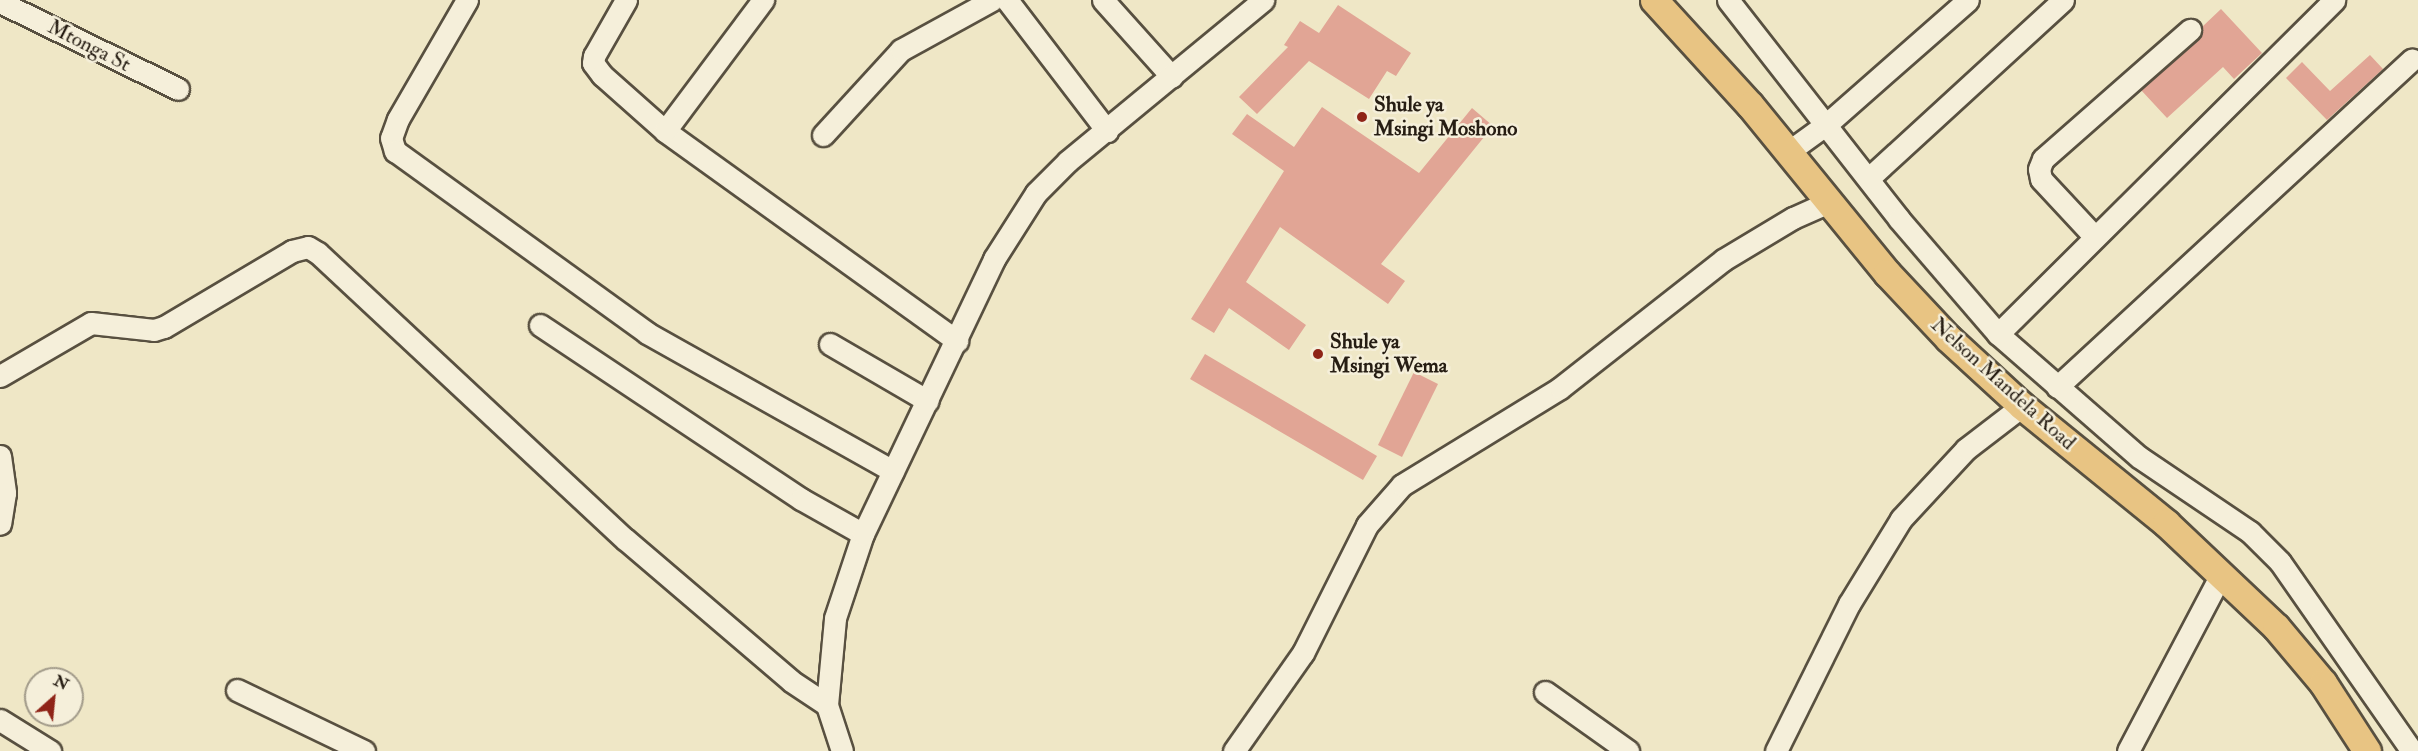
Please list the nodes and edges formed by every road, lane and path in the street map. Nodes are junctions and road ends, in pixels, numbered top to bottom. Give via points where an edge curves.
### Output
1 (466, 0) edge
2 (626, 0) edge
3 (763, 0) edge
4 (992, 0) edge
5 (1007, 0) edge
6 (1103, 0) edge
7 (1263, 0) edge
8 (1654, 0) edge
9 (1728, 0) edge
10 (1968, 0) edge
11 (2063, 0) edge
12 (2334, 0) edge
13 (0, 2) edge
14 (2190, 30) dead end
15 (2412, 59) dead end
16 (1172, 77) junction
17 (178, 89) dead end
18 (1828, 123) junction
19 (665, 131) junction
20 (1107, 131) junction
21 (822, 135) dead end
22 (1788, 152) junction
23 (1869, 178) junction
24 (1826, 202) junction
25 (2093, 236) junction
26 (540, 325) dead end
27 (1998, 334) junction
28 (957, 341) junction
29 (830, 344) dead end
30 (0, 376) edge
31 (2057, 387) junction
32 (928, 401) junction
33 (2022, 406) junction
34 (0, 456) edge
35 (893, 471) junction
36 (0, 524) edge
37 (863, 534) junction
38 (2222, 573) junction
39 (237, 690) dead end
40 (1545, 692) dead end
41 (826, 705) junction
42 (0, 720) edge
43 (50, 751) edge
44 (364, 751) edge
45 (842, 751) edge
46 (1233, 751) edge
47 (1628, 751) edge
48 (1776, 751) edge
49 (2128, 751) edge
50 (2367, 751) edge
51 (2412, 751) edge

1 - 35 street via 398,120 391,138 395,151 647,333
2 - 19 street via 593,63
3 - 19 street
4 - 21 street via 901,50
5 - 20 street
6 - 16 street
7 - 16 street
8 - 22 main road, Nelson Mandela Road
9 - 18 street
10 - 18 street
11 - 23 street
12 - 25 street
13 - 17 street, Mtonga St
14 - 25 street via 2043,159 2039,169 2042,179
15 - 31 street
16 - 20 street
18 - 22 street
18 - 23 street
19 - 28 street
20 - 28 street via 1068,161 1027,206 994,259
22 - 24 main road, Nelson Mandela Road
23 - 27 street via 1962,296
24 - 33 main road, Nelson Mandela Road via 1948,338
24 - 46 street via 1723,260 1560,388 1402,485 1367,525 1303,653
25 - 27 street
26 - 37 street via 801,499
27 - 31 street
28 - 32 street
29 - 32 street
30 - 41 street via 91,323 154,330 164,327 292,251 308,248 318,253 625,539 791,681
31 - 51 street via 2173,483 2250,532 2280,562
32 - 35 street
33 - 38 main road, Nelson Mandela Road
33 - 48 street via 1966,449 1901,519 1848,604
34 - 36 street via 5,493
35 - 37 street
37 - 41 street via 835,618
38 - 49 street
38 - 50 main road, Nelson Mandela Road via 2276,627 2323,683
39 - 44 street
40 - 47 street
41 - 45 street
42 - 43 street

